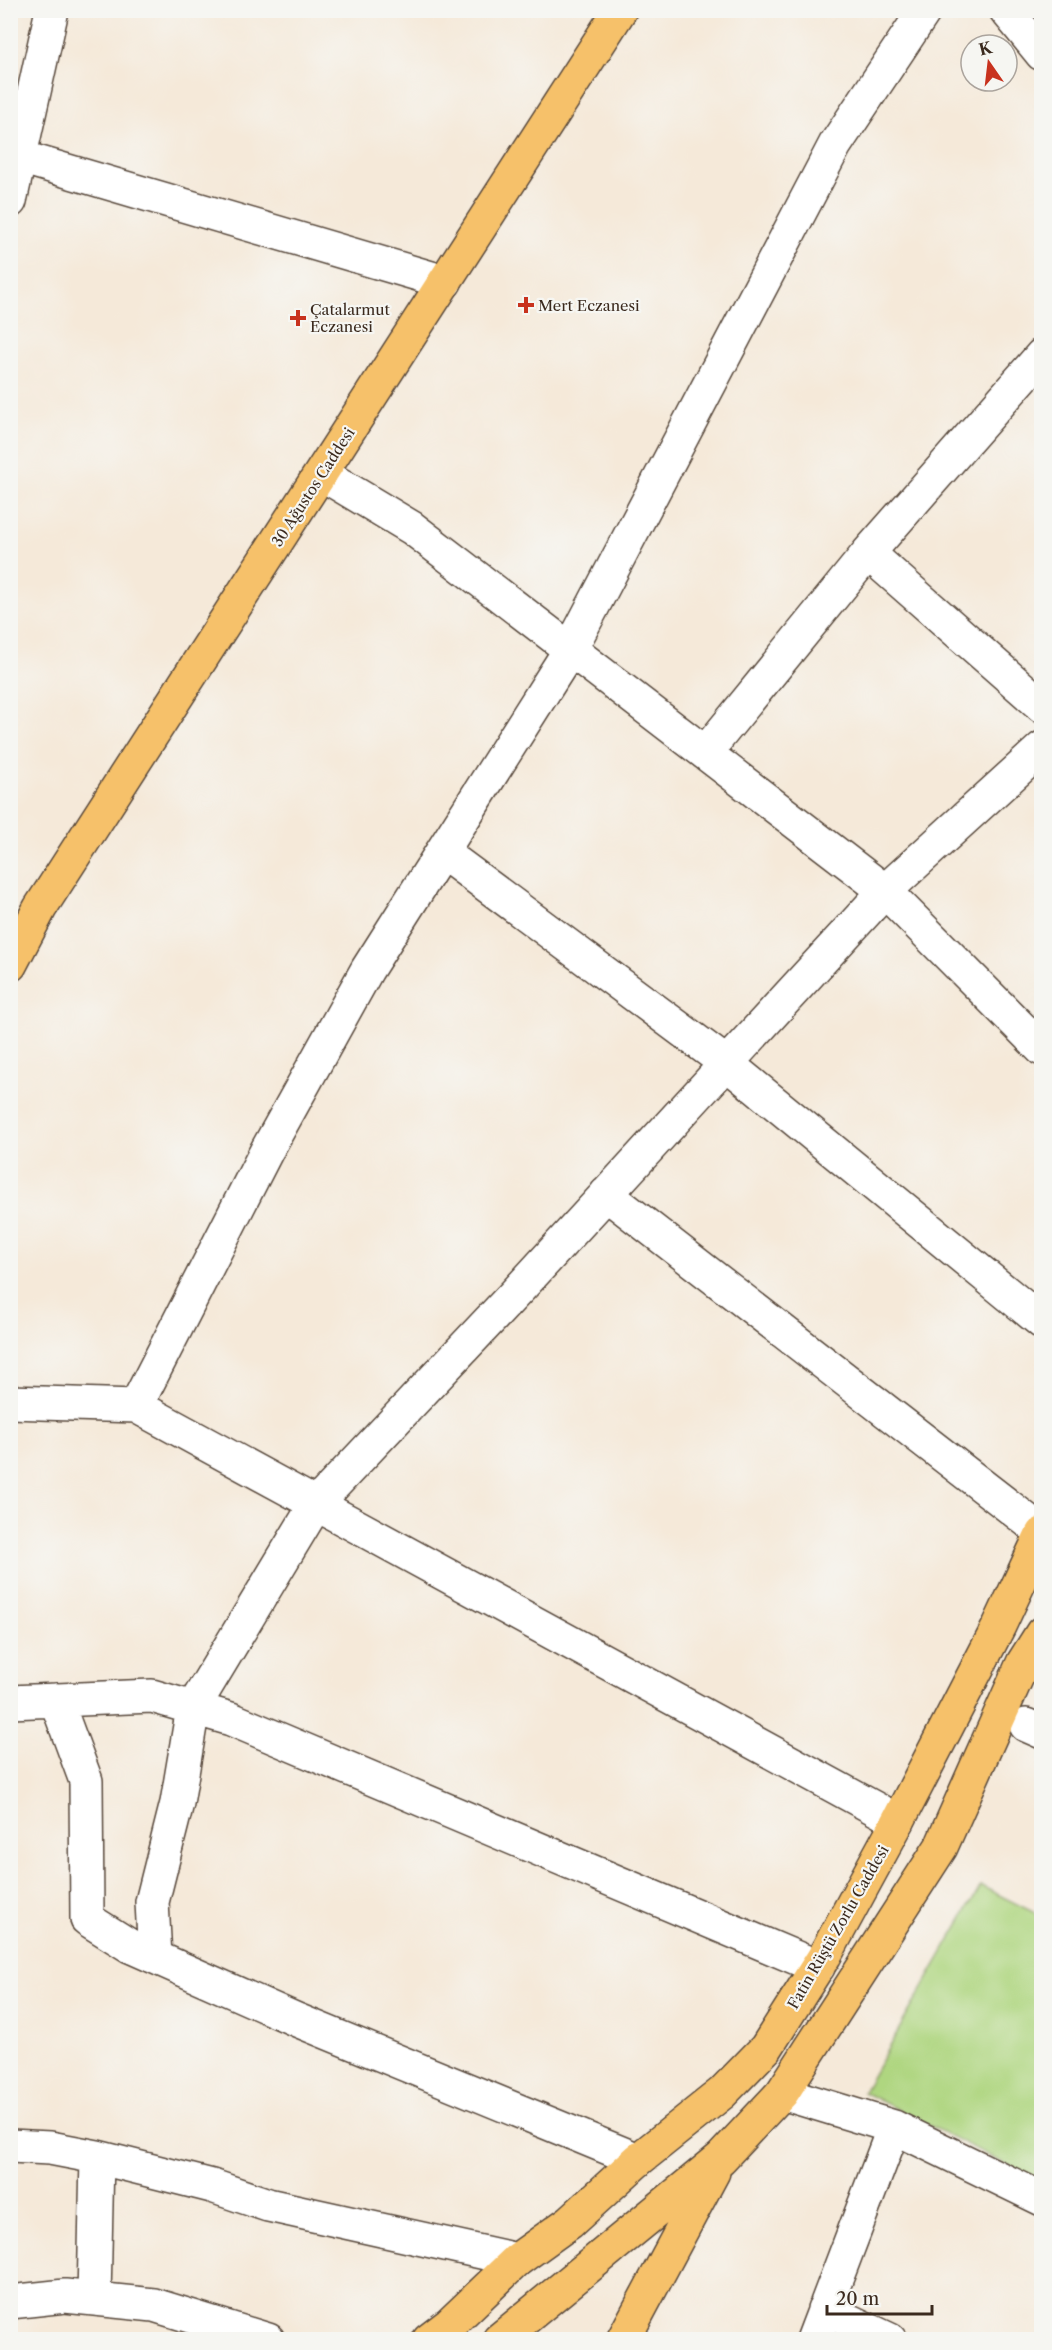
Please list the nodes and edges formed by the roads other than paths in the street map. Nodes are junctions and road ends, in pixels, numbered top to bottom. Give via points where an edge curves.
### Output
1 (52, 10) edge
2 (620, 10) edge
3 (925, 10) edge
4 (1006, 10) edge
5 (1041, 54) edge
6 (20, 157) junction
7 (10, 201) edge
8 (445, 282) junction
9 (1041, 356) edge
10 (322, 474) junction
11 (868, 553) junction
12 (570, 650) junction
13 (1041, 706) edge
14 (1041, 748) edge
15 (705, 753) junction
16 (442, 852) junction
17 (885, 891) junction
18 (10, 965) edge
19 (1041, 1049) edge
20 (726, 1063) junction
21 (606, 1194) junction
22 (1041, 1322) edge
23 (10, 1402) edge
24 (136, 1406) junction
25 (316, 1504) junction
26 (1041, 1533) edge
27 (1041, 1633) edge
28 (56, 1700) junction
29 (10, 1702) edge
30 (194, 1708) junction
31 (898, 1821) junction
32 (155, 1957) junction
33 (818, 1967) junction
34 (782, 2093) junction
35 (894, 2127) junction
36 (10, 2146) edge
37 (97, 2157) junction
38 (721, 2158) junction
39 (638, 2160) junction
40 (1041, 2199) edge
41 (517, 2260) junction
42 (94, 2299) junction
43 (10, 2302) edge
44 (824, 2309) junction
45 (268, 2340) edge
46 (429, 2340) edge
47 (499, 2340) edge
48 (623, 2340) edge
49 (813, 2340) edge
50 (890, 2340) edge

1 - 6 street
2 - 8 main road, 30 Ağustos Caddesi
3 - 12 street via 836,145
4 - 5 street
6 - 7 street
6 - 8 street
8 - 10 main road, 30 Ağustos Caddesi
9 - 11 street
10 - 12 street via 412,528
10 - 18 main road, 30 Ağustos Caddesi via 40,908
11 - 13 street
11 - 15 street
12 - 15 street
12 - 16 street
14 - 17 street
15 - 17 street
16 - 20 street
16 - 24 street via 367,970 267,1150
17 - 19 street
17 - 20 street
20 - 21 street
20 - 22 street
21 - 25 street
21 - 26 street
23 - 24 street
24 - 25 street
25 - 30 street
25 - 31 street
26 - 31 main road, Fatin Rüştü Zorlu Caddesi via 999,1626
27 - 34 main road via 1023,1663 941,1847
28 - 29 street
28 - 30 street via 152,1696
28 - 32 street via 87,1781 87,1918
30 - 32 street via 177,1803 152,1902
30 - 33 street via 231,1719
31 - 33 main road, Fatin Rüştü Zorlu Caddesi
32 - 39 street via 297,2020
33 - 39 main road, Fatin Rüştü Zorlu Caddesi via 766,2048 722,2093
34 - 35 street
34 - 38 main road
35 - 40 street
35 - 44 street
36 - 37 street via 50,2148
37 - 41 street via 212,2186 268,2205
37 - 42 street
38 - 47 main road
38 - 48 main road
39 - 41 main road, Fatin Rüştü Zorlu Caddesi via 570,2222
41 - 46 main road, Fatin Rüştü Zorlu Caddesi
42 - 43 street via 65,2296
42 - 45 street via 154,2305
44 - 49 street
44 - 50 street

